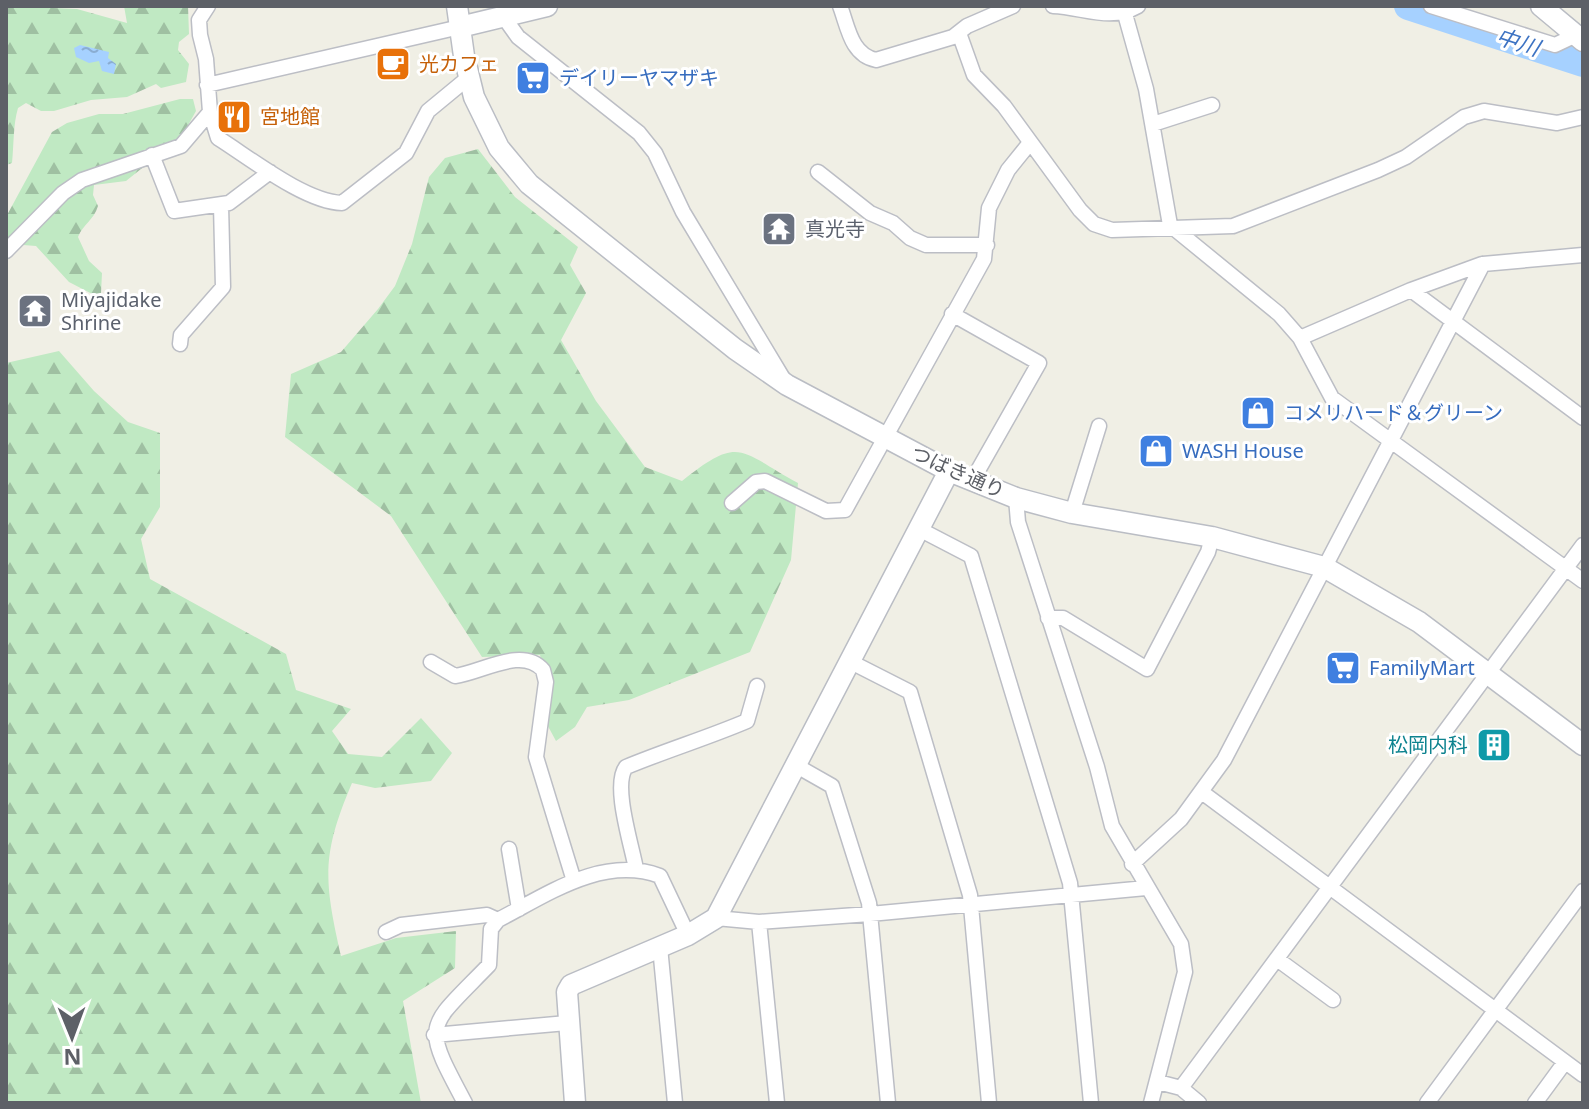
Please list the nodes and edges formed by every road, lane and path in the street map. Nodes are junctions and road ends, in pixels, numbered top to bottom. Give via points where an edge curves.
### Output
1 (208, 6) edge
2 (547, 6) edge
3 (840, 6) edge
4 (1053, 6) edge
5 (1431, 6) edge
6 (1541, 6) edge
7 (1008, 7) edge
8 (1131, 10) edge
9 (459, 16) edge
10 (503, 16) junction
11 (959, 33) junction
12 (1579, 39) edge
13 (468, 78) junction
14 (207, 85) junction
15 (1212, 105) dead end
16 (210, 112) junction
17 (1583, 117) edge
18 (1153, 124) junction
19 (1029, 144) junction
20 (152, 155) junction
21 (270, 172) junction
22 (818, 172) dead end
23 (221, 205) junction
24 (1170, 225) junction
25 (987, 245) junction
26 (6, 251) edge
27 (1583, 255) edge
28 (1483, 264) junction
29 (1411, 290) junction
30 (952, 314) junction
31 (1452, 320) junction
32 (1300, 338) junction
33 (180, 344) dead end
34 (787, 385) junction
35 (1583, 418) edge
36 (1099, 426) dead end
37 (885, 438) junction
38 (1391, 439) junction
39 (949, 471) junction
40 (972, 481) junction
41 (1016, 498) junction
42 (732, 503) dead end
43 (1072, 513) junction
44 (919, 529) junction
45 (1212, 537) junction
46 (1583, 545) edge
47 (1324, 567) junction
48 (1565, 568) junction
49 (1583, 581) edge
50 (1048, 618) junction
51 (849, 661) junction
52 (431, 662) dead end
53 (1488, 674) junction
54 (757, 686) dead end
55 (1583, 745) edge
56 (795, 765) junction
57 (1203, 793) junction
58 (509, 849) dead end
59 (1132, 864) junction
60 (636, 869) junction
61 (574, 881) junction
62 (1330, 887) junction
63 (1146, 888) junction
64 (1583, 891) edge
65 (1071, 894) junction
66 (971, 904) junction
67 (519, 909) junction
68 (870, 914) junction
69 (716, 918) junction
70 (498, 920) junction
71 (759, 922) junction
72 (386, 932) dead end
73 (688, 935) junction
74 (660, 947) junction
75 (1277, 959) junction
76 (1333, 1000) dead end
77 (1496, 1010) junction
78 (567, 1023) junction
79 (434, 1035) junction
80 (1565, 1062) junction
81 (1583, 1075) edge
82 (1158, 1082) junction
83 (1181, 1088) junction
84 (465, 1103) edge
85 (575, 1103) edge
86 (675, 1103) edge
87 (777, 1103) edge
88 (888, 1103) edge
89 (989, 1103) edge
90 (1091, 1103) edge
91 (1151, 1103) edge
92 (1199, 1103) edge
93 (1427, 1103) edge
94 (1535, 1103) edge

1 - 14 street via 199,20
2 - 10 main road
3 - 11 street via 864,58 876,60
4 - 8 street via 1111,15
5 - 12 street via 1555,45
6 - 12 main road
7 - 11 street
8 - 18 street
9 - 10 main road
9 - 13 main road, つばき通り
9 - 14 street
10 - 34 street via 518,37 639,133 655,153 683,212
11 - 19 street via 974,75 1004,106
13 - 21 street via 428,111 406,153 342,203 330,203
13 - 34 main road, つばき通り via 490,132 529,184
14 - 16 street
15 - 18 street
16 - 20 street via 181,146
16 - 21 street via 218,138
17 - 24 street via 1557,123 1484,111 1464,117 1378,170 1233,226
18 - 24 street
19 - 24 street via 1094,224 1112,230
19 - 25 street via 1008,170 989,208
20 - 23 street via 174,211
20 - 26 street via 82,180
21 - 23 street
22 - 25 street via 870,213 926,245
23 - 33 street via 223,287 181,335
24 - 32 street via 1279,314
25 - 30 street
27 - 28 street
28 - 29 street
28 - 31 street
29 - 31 street
29 - 32 street
30 - 37 street
30 - 40 street via 1039,363
31 - 35 street
31 - 38 street
32 - 38 street via 1332,398
34 - 37 main road, つばき通り
36 - 43 street
37 - 39 main road, つばき通り
37 - 42 street via 845,510 826,511 765,481 756,482
38 - 47 street
38 - 48 street
39 - 40 main road, つばき通り
39 - 44 main road
40 - 41 main road, つばき通り
41 - 43 main road, つばき通り
41 - 50 street via 1018,522
43 - 45 main road, つばき通り
44 - 51 main road
44 - 65 street via 971,556
45 - 47 main road, つばき通り
45 - 50 street via 1147,669 1063,618
46 - 48 street
47 - 53 main road, つばき通り via 1389,602
47 - 57 street
48 - 49 street
48 - 53 street
50 - 59 street via 1112,826
51 - 56 main road
51 - 66 street via 910,692
52 - 61 street via 455,676 517,659 529,659 543,670 536,757
53 - 55 main road, つばき通り
53 - 62 street
54 - 60 street via 747,721 700,741 683,742 621,773
56 - 68 street via 832,786
56 - 69 main road
57 - 59 street
57 - 62 street
58 - 67 street
59 - 63 street
60 - 61 street via 618,867
60 - 73 street via 660,876
61 - 67 street
62 - 75 street
62 - 77 street
63 - 65 street
63 - 82 street via 1181,944 1185,972
64 - 77 street
65 - 66 street
65 - 90 street
66 - 68 street
66 - 89 street
67 - 70 street
68 - 71 street
68 - 88 street
69 - 71 street
69 - 73 main road
70 - 72 street via 487,915 401,925
70 - 79 street via 491,929 489,965 437,1018
71 - 87 street
73 - 74 main road
74 - 78 main road via 571,985
74 - 86 street
75 - 76 street
75 - 83 street
77 - 80 street
77 - 93 street
78 - 79 street
78 - 85 main road
79 - 84 street
80 - 81 street
80 - 94 street
82 - 83 street
82 - 91 street
83 - 92 street

